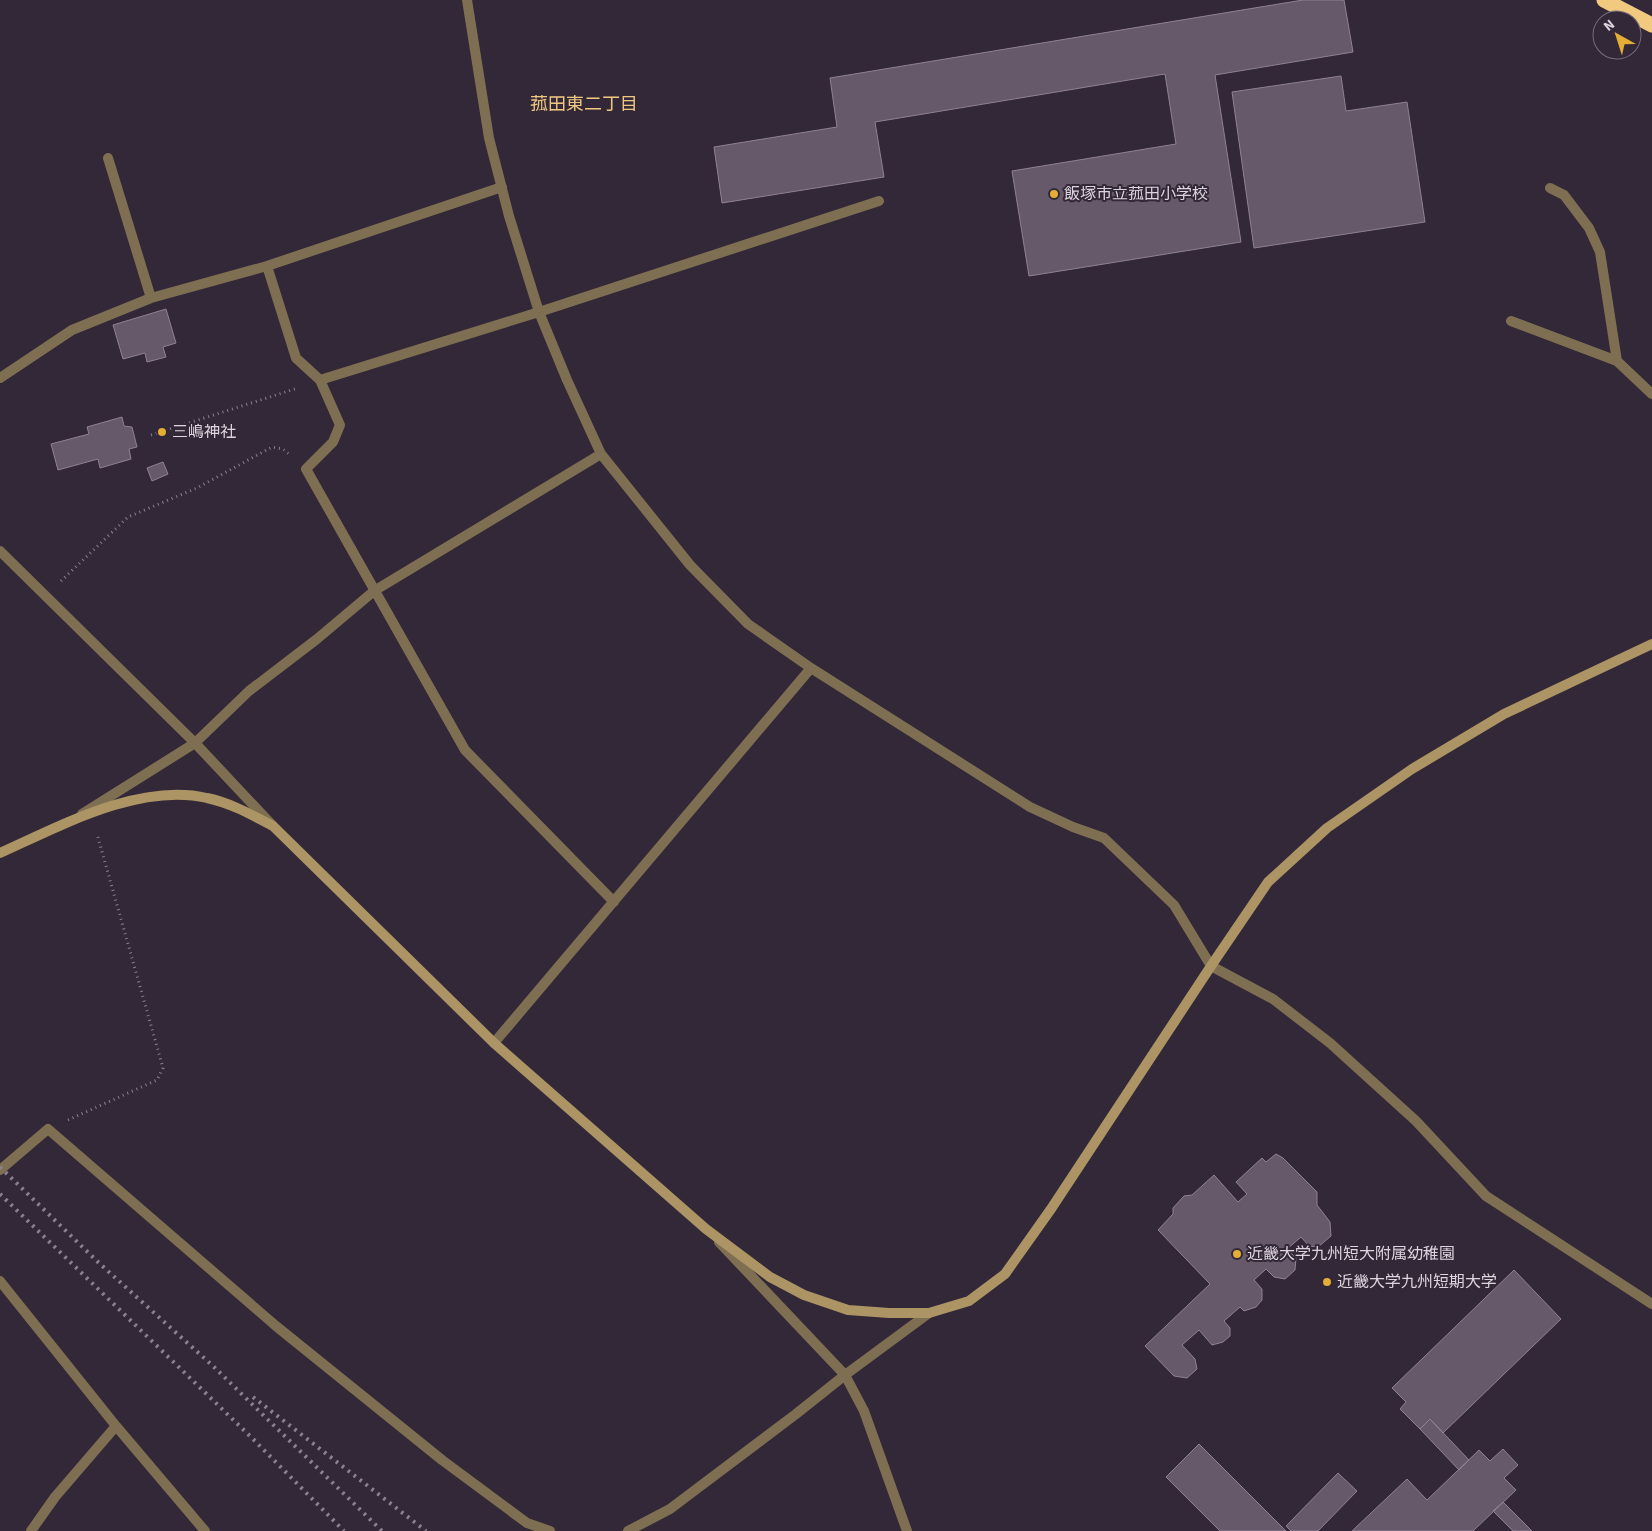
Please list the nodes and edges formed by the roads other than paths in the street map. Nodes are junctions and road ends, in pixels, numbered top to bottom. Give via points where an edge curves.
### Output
1 (467, 0) edge
2 (1604, 0) edge
3 (1652, 25) edge
4 (108, 158) dead end
5 (502, 187) junction
6 (1550, 188) dead end
7 (879, 201) dead end
8 (267, 266) junction
9 (152, 298) junction
10 (540, 312) junction
11 (1511, 321) dead end
12 (1617, 361) junction
13 (0, 378) edge
14 (320, 380) junction
15 (1652, 394) edge
16 (601, 454) junction
17 (0, 551) edge
18 (374, 591) junction
19 (1652, 644) edge
20 (810, 668) junction
21 (196, 742) junction
22 (69, 822) junction
23 (274, 826) junction
24 (0, 853) edge
25 (614, 902) junction
26 (1211, 966) junction
27 (494, 1043) junction
28 (0, 1170) edge
29 (706, 1229) junction
30 (0, 1281) edge
31 (1652, 1304) edge
32 (929, 1313) junction
33 (845, 1375) junction
34 (116, 1426) junction
35 (31, 1531) edge
36 (205, 1531) edge
37 (550, 1531) edge
38 (628, 1531) edge
39 (907, 1531) edge

1 - 5 street via 489,138
2 - 3 highway
4 - 9 street
5 - 8 street
5 - 10 street
6 - 12 street via 1564,195 1589,228 1600,252
7 - 10 street
8 - 9 street
8 - 14 street via 296,358
9 - 13 street via 72,330
10 - 14 street
10 - 16 street
11 - 12 street
12 - 15 street
14 - 18 street via 340,425 333,442 306,469
16 - 18 street
16 - 20 street via 690,564 748,624
17 - 21 street
18 - 21 street via 249,691
18 - 25 street via 466,750
19 - 26 street via 1504,714 1412,769 1327,828 1268,882
20 - 25 street
20 - 26 street via 1030,807 1104,838 1174,905
21 - 22 street
21 - 23 street
22 - 23 street via 133,799 168,794 206,797 239,808
22 - 24 street
23 - 27 street
25 - 27 street
26 - 31 street via 1274,999 1330,1043 1416,1121 1486,1196
26 - 32 street via 1052,1209 1005,1274 969,1301
27 - 29 street
28 - 37 street via 48,1129 276,1326 442,1460 528,1523
29 - 32 street via 770,1277 804,1295 848,1310
29 - 33 street
30 - 34 street
32 - 33 street
33 - 38 street via 670,1509
33 - 39 street via 864,1411
34 - 35 street via 55,1497
34 - 36 street

